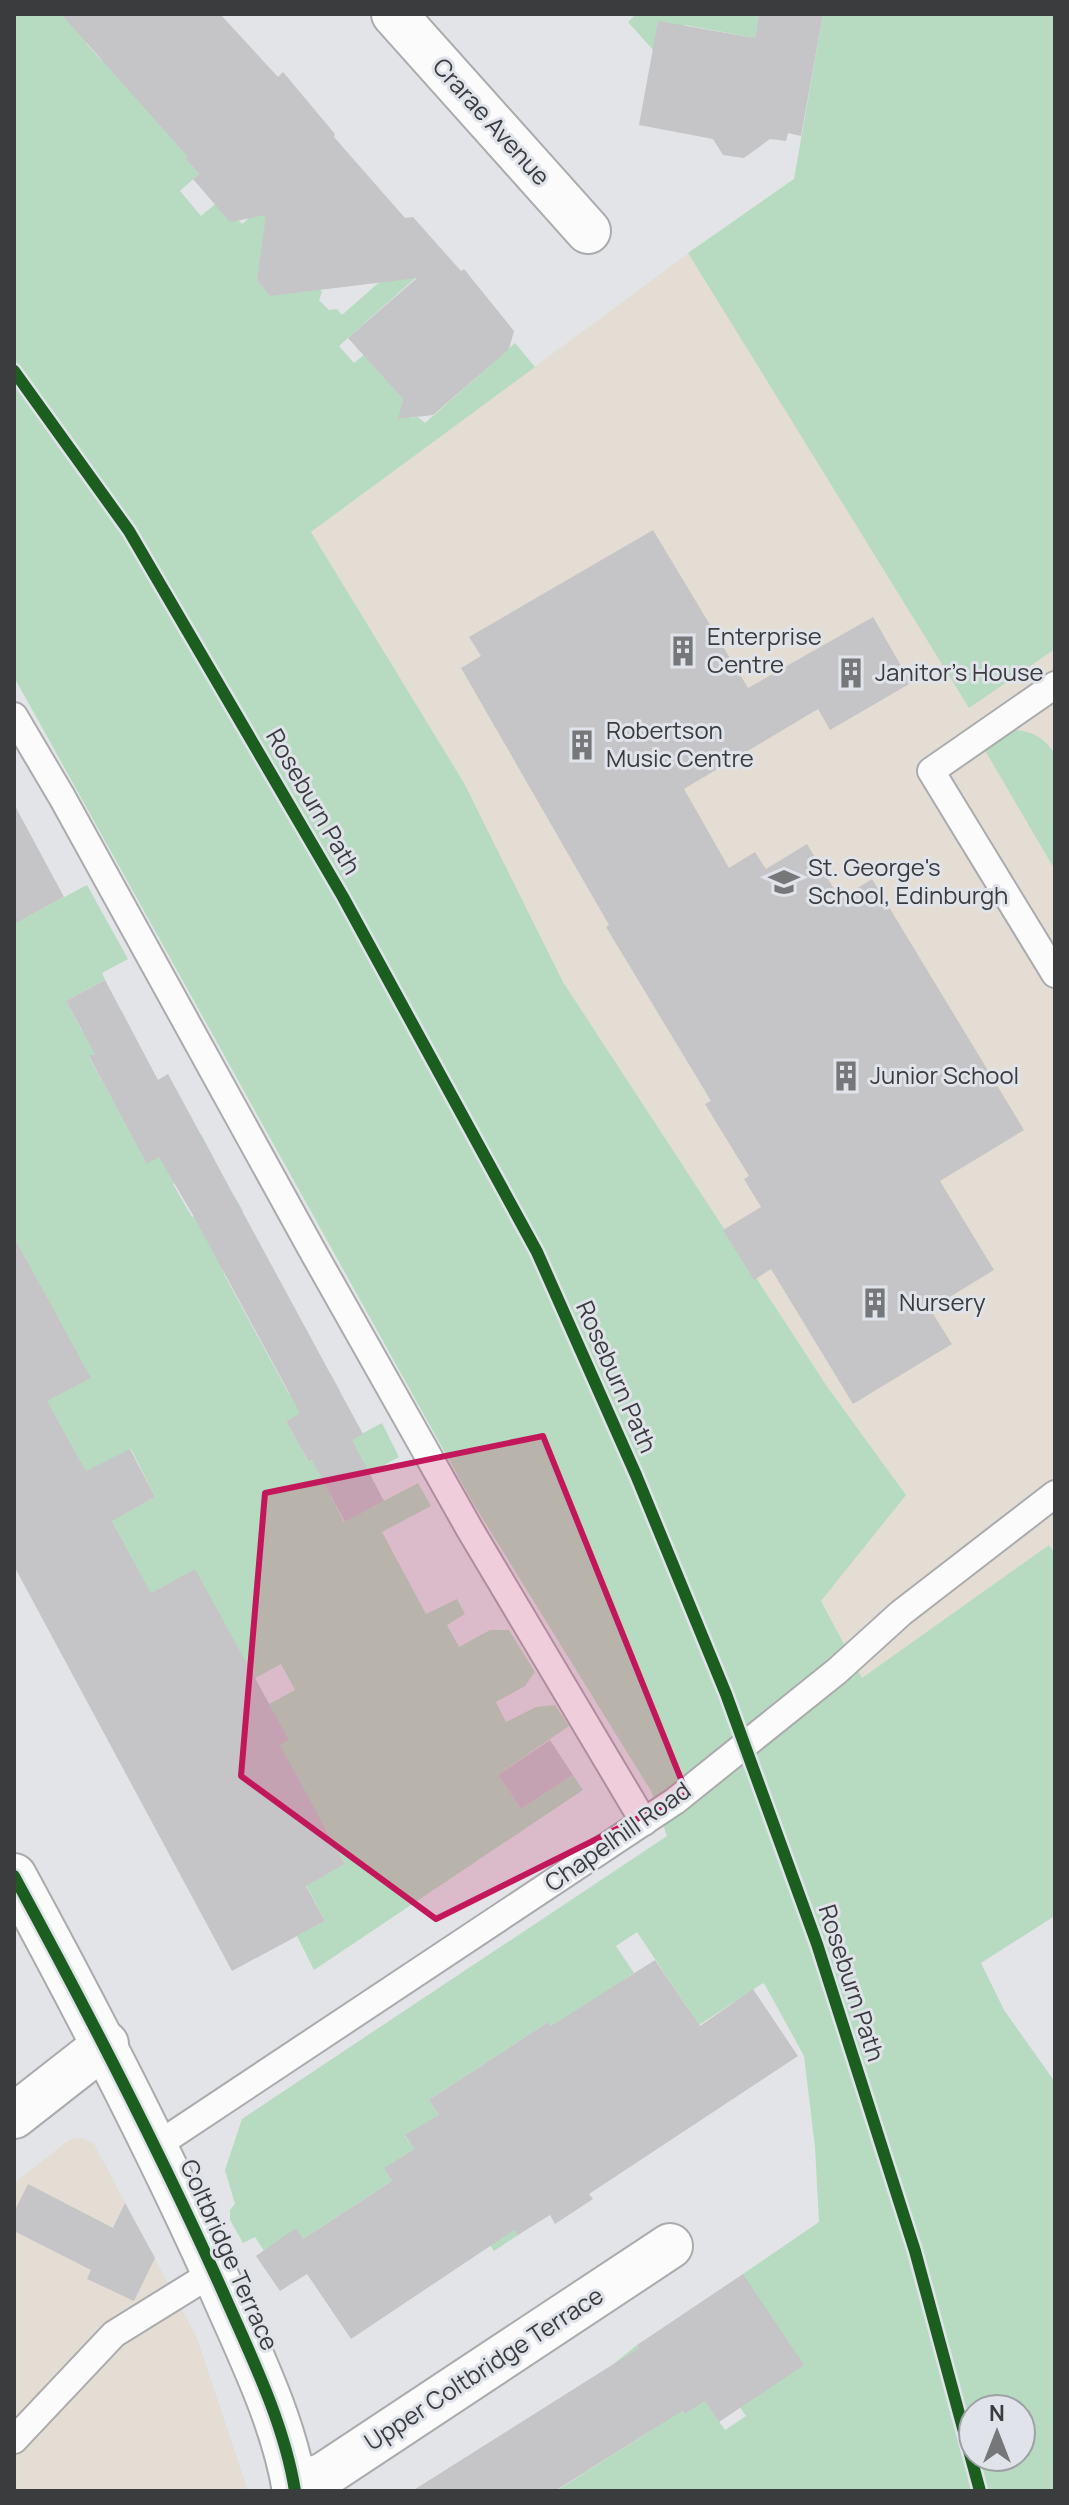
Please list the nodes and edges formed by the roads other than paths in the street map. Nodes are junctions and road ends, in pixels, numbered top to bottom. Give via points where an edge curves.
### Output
1 (394, 14) edge
2 (588, 231) dead end
3 (1055, 685) edge
4 (14, 716) edge
5 (1055, 974) edge
6 (1055, 1494) edge
7 (644, 1822) junction
8 (14, 1876) edge
9 (106, 2044) junction
10 (14, 2116) edge
11 (156, 2146) junction
12 (670, 2246) dead end
13 (214, 2272) junction
14 (14, 2440) edge
15 (294, 2488) edge

1 - 2 street, Crarae Avenue
3 - 5 lane via 931,771
4 - 7 lane via 469,1528
6 - 7 lane, Chapelhill Road
7 - 11 lane, Chapelhill Road
8 - 9 street, Coltbridge Terrace
9 - 10 street
9 - 11 street, Coltbridge Terrace
11 - 13 street, Coltbridge Terrace
12 - 15 street, Upper Coltbridge Terrace via 324,2475
13 - 14 lane via 114,2334
13 - 15 street, Coltbridge Terrace via 270,2405

